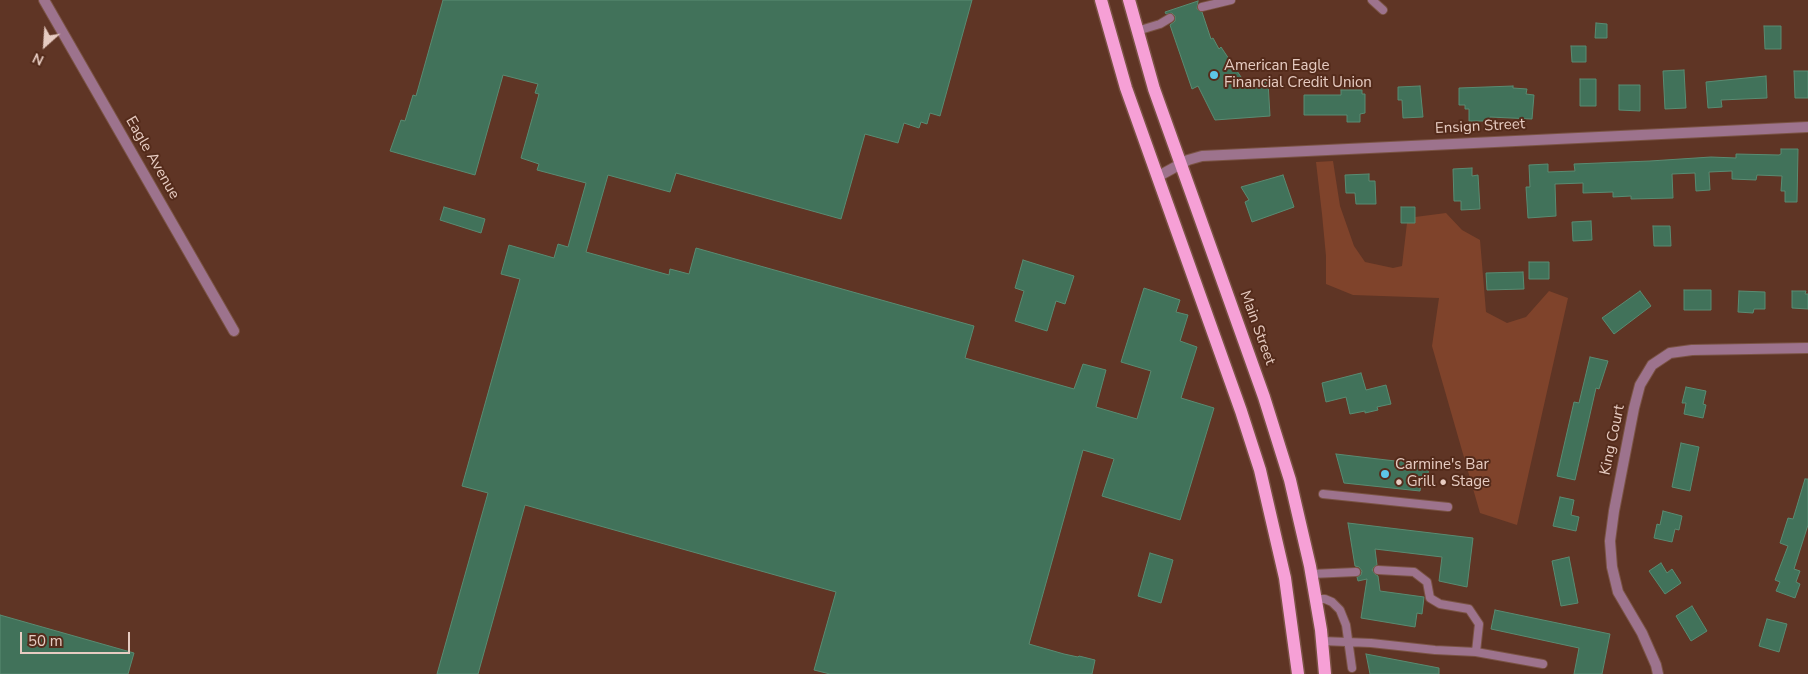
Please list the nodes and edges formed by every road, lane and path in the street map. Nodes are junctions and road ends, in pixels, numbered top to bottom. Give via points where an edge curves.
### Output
1 (44, 0) edge
2 (1101, 0) edge
3 (1129, 0) edge
4 (1231, 0) edge
5 (1372, 0) edge
6 (1202, 7) dead end
7 (1383, 10) dead end
8 (1170, 18) dead end
9 (1137, 31) junction
10 (1808, 127) edge
11 (1181, 164) junction
12 (1157, 177) junction
13 (234, 331) dead end
14 (1808, 348) edge
15 (1323, 494) dead end
16 (1448, 507) dead end
17 (1378, 570) dead end
18 (1356, 572) dead end
19 (1311, 574) junction
20 (1316, 599) junction
21 (1322, 641) junction
22 (1348, 642) junction
23 (1476, 652) junction
24 (1543, 664) dead end
25 (1352, 668) dead end
26 (1298, 674) edge
27 (1325, 674) edge
28 (1658, 674) edge

1 - 13 street, Eagle Avenue
2 - 12 main road via 1124,81
3 - 9 main road, Main Street
4 - 6 lane
5 - 7 lane
8 - 9 lane
9 - 11 main road, Main Street
10 - 11 street, Ensign Street via 1202,156
11 - 12 street, Ensign Street
11 - 19 main road, Main Street via 1276,432 1296,501
12 - 26 main road via 1242,411 1260,470 1285,578
14 - 28 street, King Court via 1692,350 1670,354 1652,365 1640,385 1610,541 1618,592 1642,633
15 - 16 lane
17 - 23 lane via 1414,572 1427,582 1430,598 1440,604 1470,609 1479,624
18 - 19 lane
19 - 20 main road, Main Street
20 - 21 main road, Main Street
20 - 22 lane via 1326,599 1340,610
21 - 22 lane
21 - 27 main road, Main Street
22 - 23 lane
22 - 25 lane
23 - 24 lane

